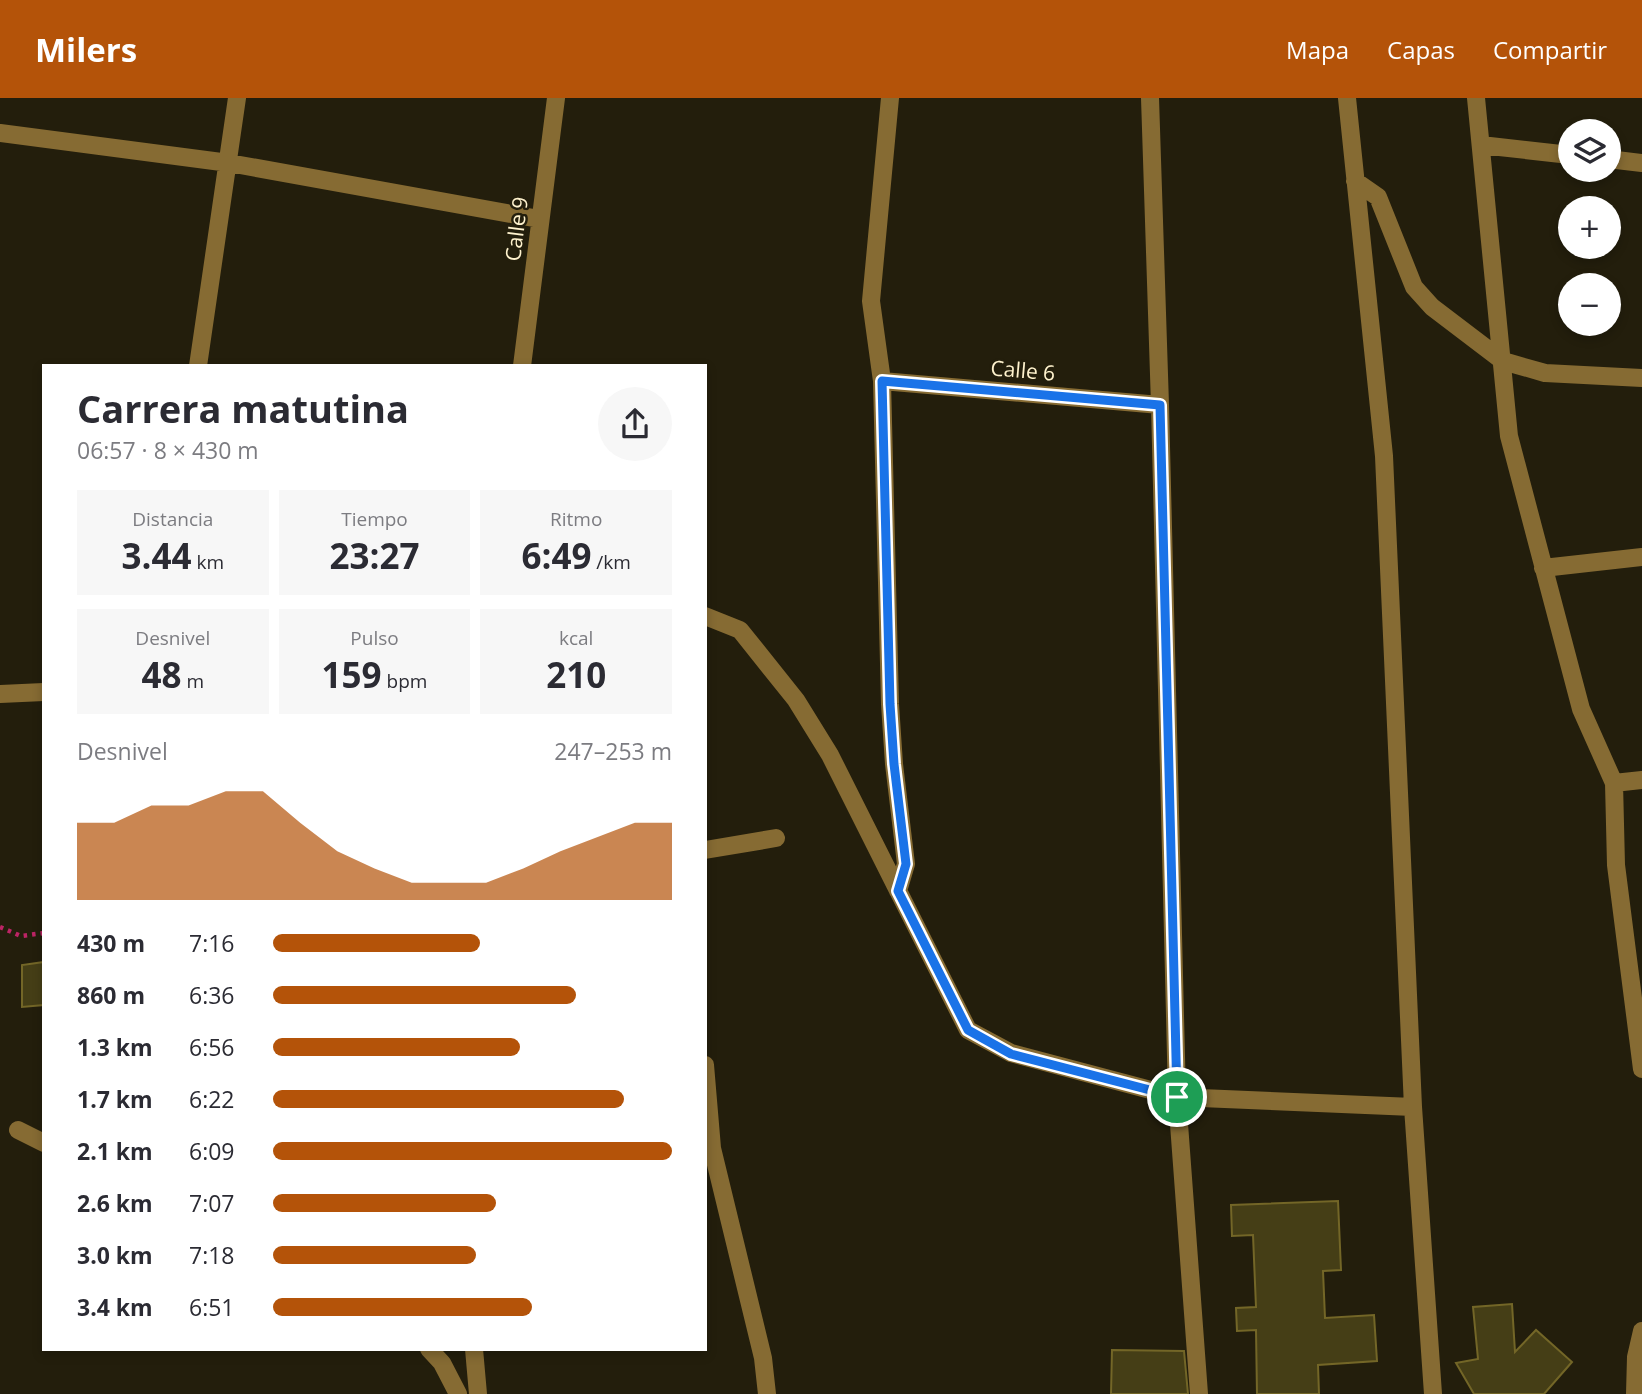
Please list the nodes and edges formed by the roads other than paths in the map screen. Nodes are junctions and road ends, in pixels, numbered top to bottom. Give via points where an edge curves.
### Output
1 (237, 98) edge
2 (556, 98) edge
3 (890, 98) edge
4 (1150, 98) edge
5 (1347, 98) edge
6 (1476, 98) edge
7 (0, 133) edge
8 (1481, 145) junction
9 (1558, 154) edge
10 (1621, 161) edge
11 (229, 163) junction
12 (1642, 163) edge
13 (1355, 181) junction
14 (539, 219) junction
15 (1503, 361) junction
16 (198, 364) edge
17 (522, 364) edge
18 (1642, 378) edge
19 (882, 381) junction
20 (1160, 405) junction
21 (1642, 557) edge
22 (1543, 568) junction
23 (707, 617) edge
24 (42, 692) edge
25 (0, 694) edge
26 (1642, 780) edge
27 (1614, 783) junction
28 (776, 838) dead end
29 (707, 850) edge
30 (898, 891) junction
31 (1639, 1017) edge
32 (1642, 1069) edge
33 (707, 1089) edge
34 (1177, 1097) junction
35 (1413, 1107) junction
36 (18, 1130) dead end
37 (42, 1142) edge
38 (1642, 1331) edge
39 (431, 1351) edge
40 (474, 1351) edge
41 (458, 1394) edge
42 (478, 1394) edge
43 (767, 1394) edge
44 (1199, 1394) edge
45 (1433, 1394) edge
46 (1635, 1394) edge

1 - 11 street
2 - 14 street, Calle 9
3 - 19 street via 871,301
4 - 20 street
5 - 13 street
6 - 8 street
7 - 11 street
8 - 9 street
8 - 15 street
10 - 12 street
11 - 14 street
11 - 16 street
13 - 15 street via 1378,197 1414,287 1432,307
13 - 35 street via 1384,456
14 - 17 street, Calle 9
15 - 18 street via 1545,373
15 - 22 street via 1509,436
19 - 20 street, Calle 6
19 - 30 street via 890,704 906,864
20 - 34 street
21 - 22 street
22 - 27 street via 1581,709
23 - 30 street via 740,630 796,700 830,755
24 - 25 street
26 - 27 street
27 - 31 street via 1616,865
28 - 29 street
30 - 34 street via 968,1030 1011,1054
31 - 32 street
33 - 43 street via 712,1148 763,1358
34 - 35 street
34 - 44 street
35 - 45 street
36 - 37 street
38 - 46 street
39 - 41 street
40 - 42 street

